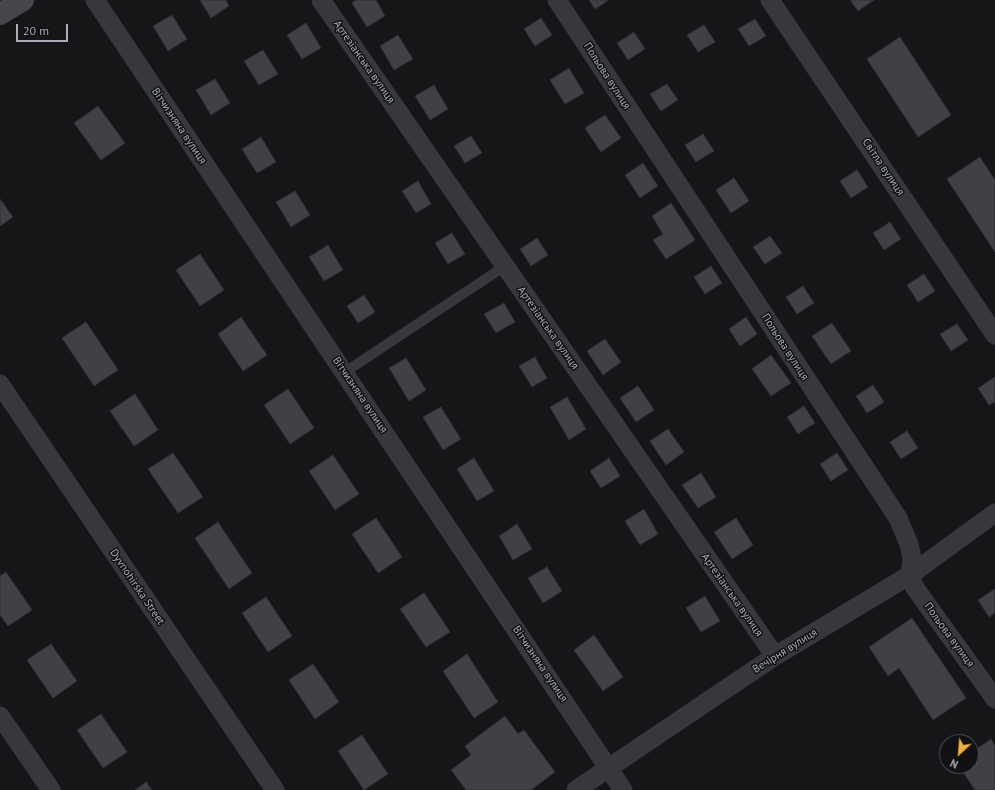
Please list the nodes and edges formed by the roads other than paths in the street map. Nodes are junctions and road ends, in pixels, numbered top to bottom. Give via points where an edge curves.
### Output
1 (23, 0) edge
2 (95, 0) edge
3 (321, 0) edge
4 (557, 0) edge
5 (770, 0) edge
6 (0, 14) edge
7 (505, 266) junction
8 (995, 335) edge
9 (345, 372) junction
10 (0, 384) edge
11 (995, 513) edge
12 (910, 575) junction
13 (775, 656) junction
14 (995, 699) edge
15 (0, 716) edge
16 (608, 767) junction
17 (51, 790) edge
18 (275, 790) edge
19 (576, 790) edge
20 (623, 790) edge

1 - 6 main road
2 - 9 street, Вітчизняна вулиця
3 - 7 street, Артезіанська вулиця
4 - 12 street, Польова вулиця via 898,518 909,544 912,559
5 - 8 street, Світла вулиця
7 - 9 lane
7 - 13 street, Артезіанська вулиця
9 - 16 street, Вітчизняна вулиця
10 - 18 street, Dyvnohirska Street
11 - 12 street, Вечірня вулиця
12 - 13 street, Вечірня вулиця
12 - 14 street, Польова вулиця via 915,588
13 - 16 street, Вечірня вулиця
15 - 17 street
16 - 19 street, Вечірня вулиця
16 - 20 street, Вітчизняна вулиця

